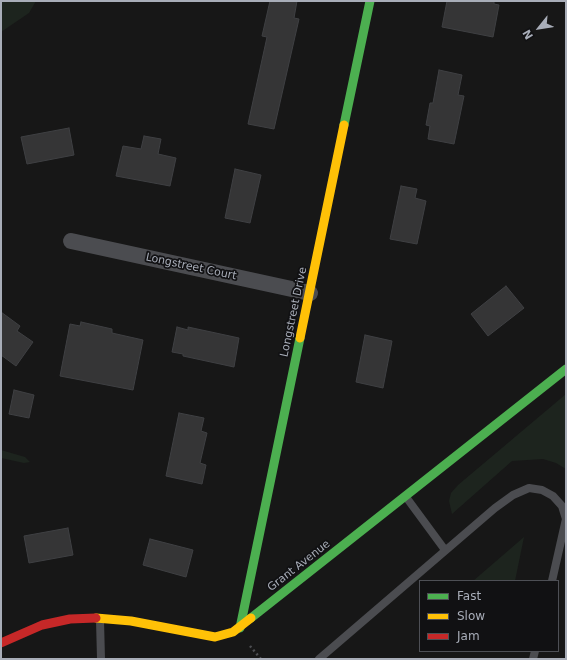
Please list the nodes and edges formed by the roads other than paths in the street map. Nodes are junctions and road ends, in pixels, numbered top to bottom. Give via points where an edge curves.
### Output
1 (370, 1) edge
2 (71, 242) dead end
3 (310, 293) junction
4 (566, 369) edge
5 (406, 497) junction
6 (446, 550) junction
7 (552, 580) edge
8 (100, 618) junction
9 (240, 628) junction
10 (1, 643) edge
11 (101, 659) edge
12 (319, 659) edge

1 - 3 street, Longstreet Drive
2 - 3 street, Longstreet Court
3 - 9 street, Longstreet Drive
4 - 5 street, Grant Avenue
5 - 6 lane
5 - 9 street, Grant Avenue
6 - 7 lane via 513,495 529,488 542,490 558,501 566,519
6 - 12 lane
8 - 9 street, Grant Avenue via 131,621 206,636 225,635
8 - 10 street, Grant Avenue via 70,619 42,625
8 - 11 lane

